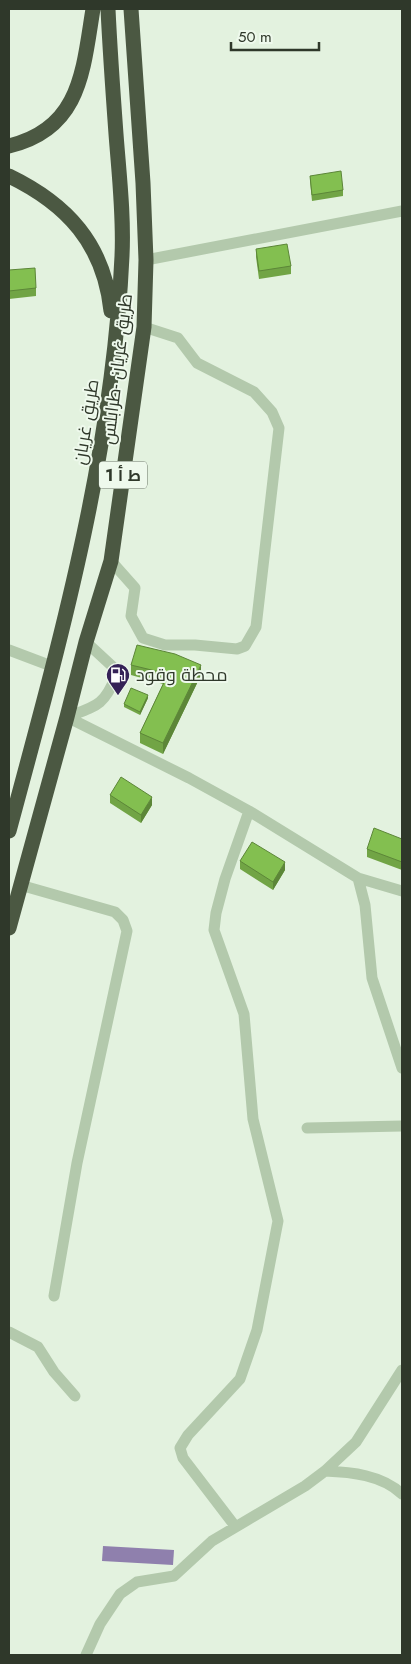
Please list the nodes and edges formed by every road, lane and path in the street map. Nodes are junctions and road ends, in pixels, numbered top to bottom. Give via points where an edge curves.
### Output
1 (93, 9) edge
2 (108, 9) edge
3 (131, 9) edge
4 (9, 146) edge
5 (9, 176) edge
6 (402, 211) edge
7 (146, 260) junction
8 (144, 327) junction
9 (116, 352) junction
10 (111, 561) junction
11 (86, 642) junction
12 (9, 650) edge
13 (54, 667) junction
14 (67, 717) junction
15 (12, 806) edge
16 (249, 811) junction
17 (9, 831) edge
18 (358, 878) junction
19 (20, 885) junction
20 (402, 891) edge
21 (9, 928) edge
22 (402, 1068) edge
23 (402, 1126) edge
24 (307, 1128) dead end
25 (54, 1296) dead end
26 (9, 1332) edge
27 (402, 1370) edge
28 (75, 1396) dead end
29 (325, 1471) junction
30 (402, 1494) edge
31 (235, 1526) junction
32 (86, 1655) edge

1 - 4 highway via 86,58 79,84 68,106 52,126 38,136
2 - 9 highway, طريق غريان / ط أ 1 via 122,253
3 - 7 highway, طريق غريان -طرابلس / ط أ 1 via 144,183
5 - 9 highway via 55,203 84,234 104,272 110,294
6 - 7 street
7 - 8 highway, طريق غريان -طرابلس / ط أ 1
8 - 10 highway, طريق غريان -طرابلس / ط أ 1
8 - 10 street via 178,338 197,363 254,392 272,412 279,428 256,626 245,646 237,649 165,645 143,638 132,616 135,588
9 - 13 highway, طريق غريان / ط أ 1 via 98,468
10 - 11 highway, طريق غريان -طرابلس / ط أ 1
11 - 14 highway, طريق غريان -طرابلس / ط أ 1
11 - 14 street via 113,667 116,676 108,695 98,704
12 - 13 street
13 - 15 highway, طريق غريان / ط أ 1
14 - 16 street
14 - 19 highway, طريق غريان -طرابلس / ط أ 1
15 - 17 highway, طريق غريان / ط أ 1
16 - 18 street
16 - 31 street via 226,879 214,930 244,1014 253,1119 278,1221 257,1330 240,1379 180,1448 183,1458
18 - 20 street
18 - 22 street via 372,978
19 - 21 highway, طريق غريان -طرابلس / ط أ 1
19 - 25 street via 115,912 127,931 77,1163
23 - 24 street
26 - 28 street via 38,1348
27 - 29 street via 356,1442
29 - 30 street via 353,1472 395,1487
29 - 31 street
31 - 32 street via 212,1540 174,1576 137,1582 120,1594 100,1624

